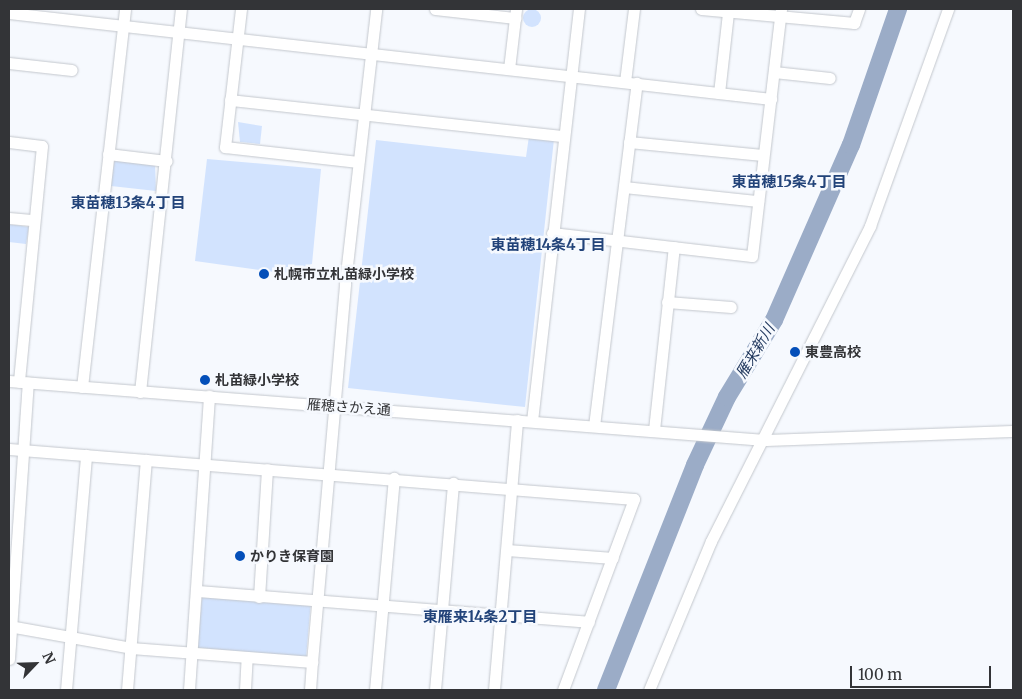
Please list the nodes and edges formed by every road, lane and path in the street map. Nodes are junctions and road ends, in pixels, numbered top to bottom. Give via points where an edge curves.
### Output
1 (67, 9) edge
2 (124, 9) edge
3 (181, 9) edge
4 (241, 9) edge
5 (376, 9) edge
6 (435, 9) edge
7 (579, 9) edge
8 (634, 9) edge
9 (701, 9) edge
10 (859, 9) edge
11 (948, 9) edge
12 (713, 10) edge
13 (781, 12) edge
14 (9, 13) edge
15 (516, 13) edge
16 (728, 13) junction
17 (830, 14) edge
18 (66, 21) junction
19 (123, 28) junction
20 (177, 34) junction
21 (237, 42) junction
22 (370, 55) junction
23 (9, 63) edge
24 (509, 69) junction
25 (72, 70) dead end
26 (774, 72) junction
27 (572, 75) junction
28 (830, 78) dead end
29 (631, 82) junction
30 (719, 93) junction
31 (771, 99) junction
32 (230, 100) junction
33 (364, 115) junction
34 (563, 136) junction
35 (9, 142) edge
36 (629, 142) junction
37 (108, 154) junction
38 (762, 155) junction
39 (167, 161) junction
40 (358, 162) junction
41 (624, 187) junction
42 (758, 201) junction
43 (9, 218) edge
44 (34, 220) junction
45 (552, 233) junction
46 (617, 241) junction
47 (674, 247) junction
48 (667, 302) junction
49 (731, 307) dead end
50 (18, 382) edge
51 (82, 387) junction
52 (140, 392) junction
53 (209, 396) junction
54 (334, 406) junction
55 (517, 420) junction
56 (532, 421) junction
57 (594, 426) junction
58 (654, 430) junction
59 (1013, 431) edge
60 (765, 440) junction
61 (9, 449) edge
62 (22, 450) junction
63 (86, 455) junction
64 (146, 460) junction
65 (205, 464) junction
66 (267, 469) junction
67 (328, 473) junction
68 (394, 478) junction
69 (452, 483) junction
70 (512, 487) junction
71 (507, 550) junction
72 (613, 558) junction
73 (197, 591) junction
74 (259, 597) junction
75 (318, 602) junction
76 (382, 606) junction
77 (442, 613) junction
78 (501, 617) junction
79 (589, 622) junction
80 (10, 626) edge
81 (70, 637) junction
82 (131, 648) junction
83 (192, 652) junction
84 (247, 657) junction
85 (9, 659) edge
86 (312, 662) junction
87 (66, 690) edge
88 (127, 690) edge
89 (188, 690) edge
90 (245, 690) edge
91 (310, 690) edge
92 (374, 690) edge
93 (435, 690) edge
94 (494, 690) edge
95 (562, 690) edge
96 (649, 690) edge

1 - 18 street
2 - 19 street
3 - 20 street
4 - 21 street
5 - 22 street
6 - 15 street
7 - 27 street
8 - 29 street
9 - 12 street
10 - 17 street via 854,22
11 - 60 street via 870,226
12 - 16 street
13 - 16 street
13 - 17 street
13 - 26 street
14 - 18 street
15 - 24 street
16 - 30 street
18 - 19 street
19 - 20 street
19 - 37 street
20 - 21 street
20 - 39 street
21 - 22 street
21 - 32 street
22 - 24 street
22 - 33 street
23 - 25 street
24 - 27 street
26 - 28 street
26 - 31 street
27 - 29 street
27 - 34 street
29 - 30 street
29 - 36 street
30 - 31 street
31 - 38 street
32 - 33 street
32 - 40 street via 225,147
33 - 34 street
33 - 40 street
34 - 45 street
35 - 44 street via 42,146
36 - 38 street
36 - 41 street
37 - 39 street
37 - 51 street
38 - 42 street
39 - 52 street
40 - 54 street
41 - 42 street
41 - 46 street
42 - 47 street via 752,256
43 - 44 street
44 - 50 street
45 - 46 street
45 - 56 street
46 - 47 street
46 - 57 street
47 - 48 street
48 - 49 street
48 - 58 street
50 - 51 street, 雁穂さかえ通
50 - 62 street
51 - 52 street, 雁穂さかえ通
52 - 53 street, 雁穂さかえ通
53 - 54 street, 雁穂さかえ通
53 - 65 street
54 - 55 street, 雁穂さかえ通
54 - 67 street
55 - 56 street, 雁穂さかえ通
55 - 70 street
56 - 57 street, 雁穂さかえ通
57 - 58 street, 雁穂さかえ通
58 - 60 street, 雁穂さかえ通
59 - 60 street
60 - 96 street via 711,542
61 - 62 street
62 - 63 street
62 - 80 street
63 - 64 street
63 - 81 street
64 - 65 street
64 - 82 street
65 - 66 street
65 - 73 street
66 - 67 street
66 - 74 street
67 - 68 street
67 - 75 street
68 - 69 street
68 - 76 street
69 - 70 street
69 - 77 street
70 - 71 street
70 - 72 street via 634,499
71 - 72 street
71 - 78 street
72 - 79 street
73 - 74 street
73 - 83 street
74 - 75 street
75 - 76 street
75 - 86 street
76 - 77 street
76 - 92 street
77 - 78 street
77 - 93 street
78 - 79 street
78 - 94 street
79 - 95 street
80 - 81 street
80 - 85 street
81 - 82 street
81 - 87 street
82 - 83 street
82 - 88 street
83 - 84 street
83 - 89 street
84 - 86 street
84 - 90 street
86 - 91 street

